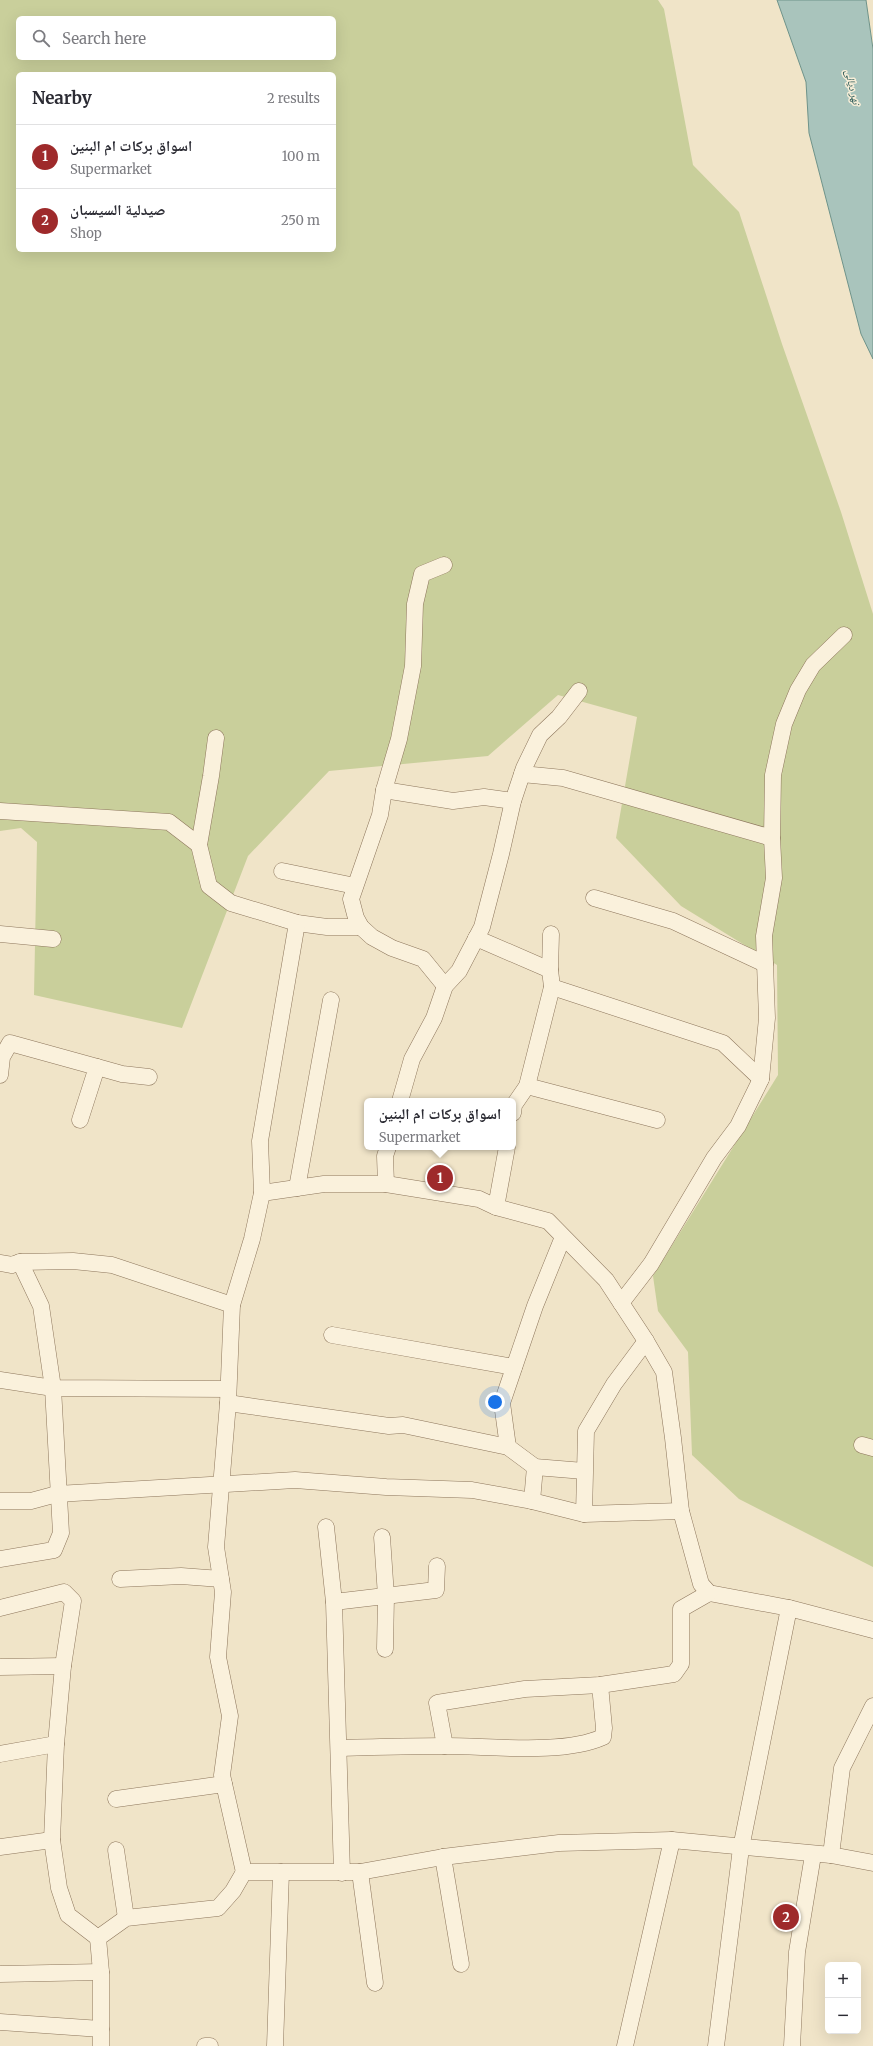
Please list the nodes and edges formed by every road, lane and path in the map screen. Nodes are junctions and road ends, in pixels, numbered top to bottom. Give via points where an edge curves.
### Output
1 (444, 565) dead end
2 (844, 636) dead end
3 (579, 691) dead end
4 (216, 738) dead end
5 (522, 774) junction
6 (384, 790) junction
7 (512, 801) junction
8 (0, 810) edge
9 (772, 838) junction
10 (199, 845) junction
11 (282, 871) dead end
12 (355, 886) junction
13 (594, 898) dead end
14 (298, 923) junction
15 (361, 927) junction
16 (0, 934) edge
17 (551, 934) dead end
18 (476, 938) junction
19 (52, 939) dead end
20 (765, 964) junction
21 (550, 970) junction
22 (445, 986) junction
23 (552, 986) junction
24 (331, 1000) dead end
25 (97, 1067) junction
26 (0, 1075) edge
27 (149, 1077) dead end
28 (761, 1079) junction
29 (527, 1086) junction
30 (401, 1098) edge
31 (516, 1102) edge
32 (80, 1120) dead end
33 (657, 1120) dead end
34 (387, 1150) edge
35 (506, 1150) edge
36 (386, 1184) junction
37 (297, 1188) junction
38 (262, 1193) junction
39 (496, 1207) junction
40 (563, 1237) junction
41 (20, 1262) junction
42 (0, 1263) edge
43 (621, 1303) junction
44 (232, 1305) junction
45 (332, 1335) dead end
46 (646, 1341) junction
47 (514, 1367) junction
48 (0, 1380) edge
49 (53, 1388) junction
50 (228, 1396) junction
51 (508, 1447) junction
52 (535, 1467) junction
53 (584, 1471) junction
54 (222, 1485) junction
55 (58, 1494) junction
56 (0, 1501) edge
57 (532, 1501) junction
58 (681, 1511) junction
59 (584, 1514) junction
60 (326, 1527) dead end
61 (382, 1538) dead end
62 (0, 1559) edge
63 (436, 1566) dead end
64 (120, 1578) dead end
65 (221, 1579) junction
66 (709, 1593) junction
67 (386, 1596) junction
68 (334, 1602) junction
69 (0, 1608) edge
70 (789, 1608) junction
71 (873, 1630) edge
72 (385, 1649) dead end
73 (63, 1666) junction
74 (0, 1668) edge
75 (600, 1685) junction
76 (873, 1706) edge
77 (56, 1744) junction
78 (445, 1746) junction
79 (340, 1748) junction
80 (0, 1754) edge
81 (224, 1784) junction
82 (116, 1799) dead end
83 (52, 1840) junction
84 (672, 1840) junction
85 (0, 1847) edge
86 (741, 1848) junction
87 (116, 1850) dead end
88 (813, 1855) junction
89 (831, 1855) junction
90 (443, 1857) junction
91 (873, 1863) edge
92 (244, 1872) junction
93 (280, 1872) junction
94 (360, 1872) junction
95 (342, 1873) junction
96 (126, 1918) junction
97 (98, 1938) junction
98 (461, 1964) dead end
99 (101, 1972) junction
100 (0, 1974) edge
101 (375, 1983) dead end
102 (0, 2022) edge
103 (101, 2029) junction
104 (101, 2046) edge
105 (205, 2046) edge
106 (210, 2046) edge
107 (275, 2046) edge
108 (625, 2046) edge
109 (716, 2046) edge
110 (792, 2046) edge

1 - 6 street via 422,574 415,604 413,666 399,739
2 - 9 street via 813,665 798,690 784,724 773,775
3 - 5 street via 559,717 540,735
4 - 10 street
5 - 7 street
5 - 9 street via 563,778
6 - 7 street via 452,801 484,797
6 - 12 street via 380,815
7 - 18 street via 502,854 482,927
8 - 10 street via 169,822
9 - 20 street via 774,878 764,936
10 - 14 street via 209,886 231,903
11 - 12 street
12 - 15 street via 351,899
13 - 20 street via 674,921
14 - 15 street via 327,927
14 - 38 street via 260,1140
15 - 22 street via 372,937 392,948 423,959
16 - 19 street
17 - 21 street
18 - 21 street
18 - 22 street via 459,971
20 - 28 street via 767,1018
21 - 23 street
22 - 30 street via 434,1018 412,1059
23 - 28 street via 723,1043
23 - 29 street
24 - 37 street
25 - 26 street via 10,1043 2,1057
25 - 27 street via 122,1074
25 - 32 street
28 - 43 street via 738,1126 714,1158 651,1264
29 - 31 street
29 - 33 street
34 - 36 street
35 - 39 street
36 - 37 street via 324,1184
36 - 39 street via 479,1199
37 - 38 street
38 - 44 street via 252,1239
39 - 40 street via 548,1221
40 - 43 street via 606,1280
40 - 47 street
41 - 42 street via 12,1265
41 - 44 street via 73,1261 112,1265
41 - 49 street via 41,1306
43 - 46 street
44 - 50 street
45 - 47 street
46 - 53 street via 614,1384 586,1431
46 - 58 street via 664,1372
47 - 51 street via 502,1403
48 - 49 street
49 - 50 street
49 - 55 street
50 - 51 street via 389,1426 403,1425
50 - 54 street
51 - 52 street
52 - 53 street
52 - 57 street
53 - 59 street
54 - 55 street
54 - 57 street via 295,1480 472,1490
54 - 65 street via 216,1547
55 - 56 street via 31,1501
55 - 62 street via 61,1533 54,1550
57 - 59 street
58 - 59 street
58 - 66 street via 701,1584
60 - 68 street
61 - 67 street
63 - 67 street via 436,1590
64 - 65 street via 181,1576
65 - 81 street via 223,1592 218,1657 230,1716 222,1776
66 - 70 street
66 - 75 street via 681,1609 681,1664 674,1674
67 - 68 street
67 - 72 street
68 - 79 street
69 - 73 street via 64,1592 73,1601
70 - 71 street
70 - 86 street
73 - 74 street
73 - 77 street
75 - 78 street via 525,1689 437,1703
75 - 78 street via 603,1737 587,1744 543,1747
76 - 89 street via 842,1768
77 - 80 street
77 - 83 street
78 - 79 street
79 - 95 street
81 - 82 street
81 - 92 street
83 - 85 street
83 - 97 street via 59,1888 68,1915
84 - 86 street
84 - 90 street via 559,1843
84 - 108 street
86 - 88 street
86 - 109 street
87 - 96 street
88 - 89 street
88 - 110 street via 798,1952
89 - 91 street
90 - 94 street
90 - 98 street
92 - 93 street
92 - 96 street via 233,1891 218,1908
93 - 95 street
93 - 107 street
94 - 95 street
94 - 101 street
96 - 97 street
97 - 99 street
99 - 100 street
99 - 103 street
102 - 103 street
103 - 104 street
105 - 106 street

